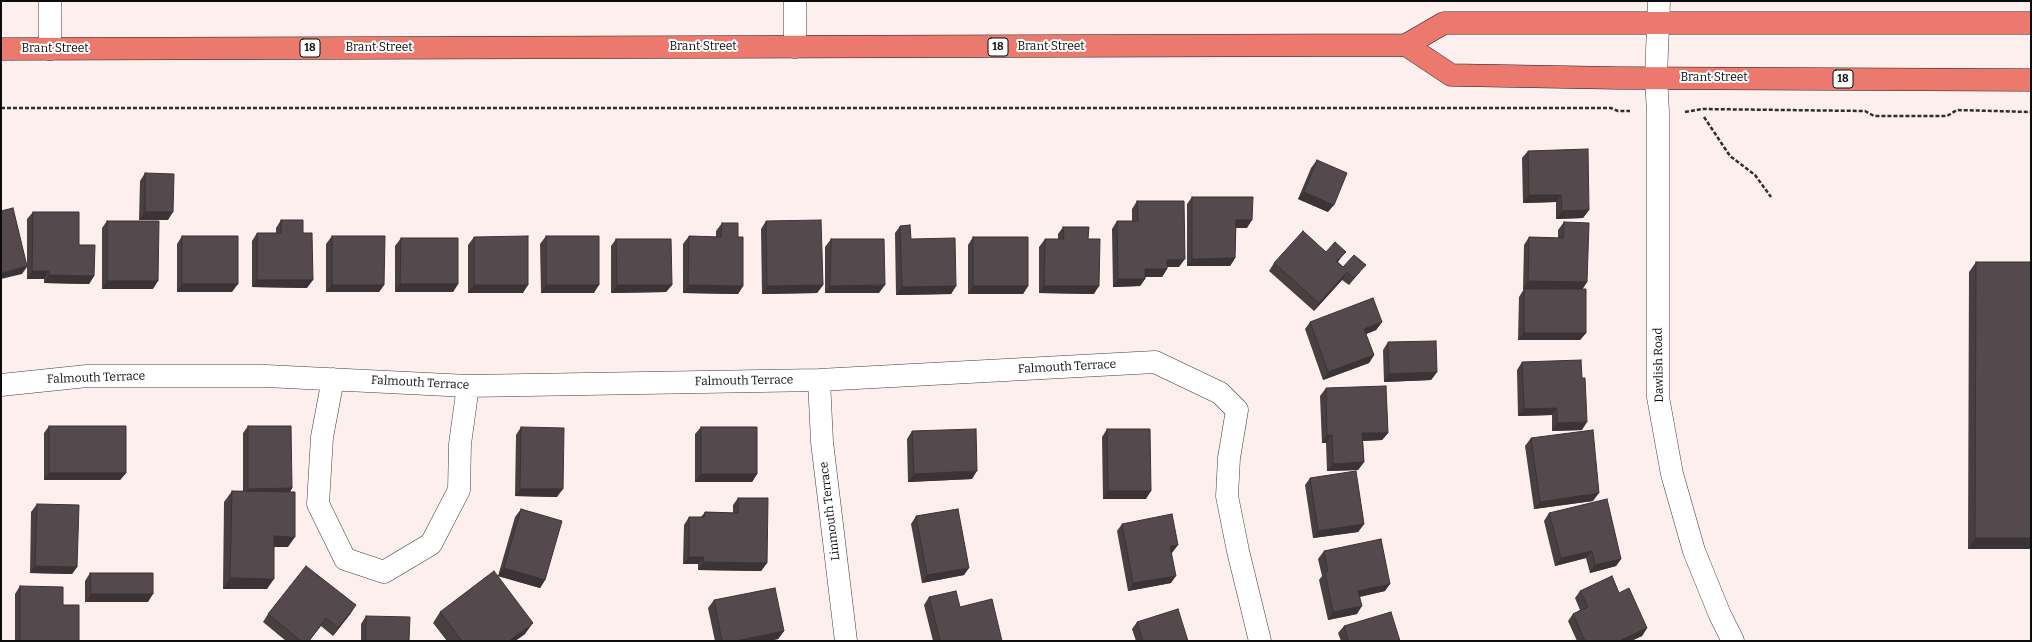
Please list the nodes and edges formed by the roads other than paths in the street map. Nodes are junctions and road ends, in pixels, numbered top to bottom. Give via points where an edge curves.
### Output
1 (50, 1) edge
2 (795, 1) edge
3 (1659, 1) edge
4 (1658, 22) junction
5 (2031, 23) edge
6 (1406, 45) junction
7 (795, 47) junction
8 (1, 49) edge
9 (50, 49) junction
10 (1656, 77) junction
11 (2031, 80) edge
12 (333, 379) junction
13 (819, 380) junction
14 (1, 384) edge
15 (468, 386) junction
16 (846, 641) edge
17 (1260, 641) edge
18 (1733, 641) edge

1 - 9 street
2 - 7 street
3 - 4 street, Dawlish Road
4 - 5 main road, Brant Street / 18
4 - 6 main road, Brant Street / 18 via 1444,23
4 - 10 street, Dawlish Road
6 - 7 main road, Brant Street / 18
6 - 10 main road, Brant Street / 18 via 1451,75
7 - 9 main road, Brant Street / 18
8 - 9 main road, Brant Street / 18
10 - 11 main road, Brant Street / 18
10 - 18 street, Dawlish Road via 1658,397 1672,474 1694,551
12 - 14 street, Falmouth Terrace via 266,376 87,376
12 - 15 street, Falmouth Terrace
12 - 15 street via 322,437 318,504 345,559 384,572 431,544 459,490 460,444
13 - 15 street, Falmouth Terrace
13 - 16 street, Linmouth Terrace via 822,442
13 - 17 street, Falmouth Terrace via 1156,362 1220,393 1237,410 1229,458 1227,496

